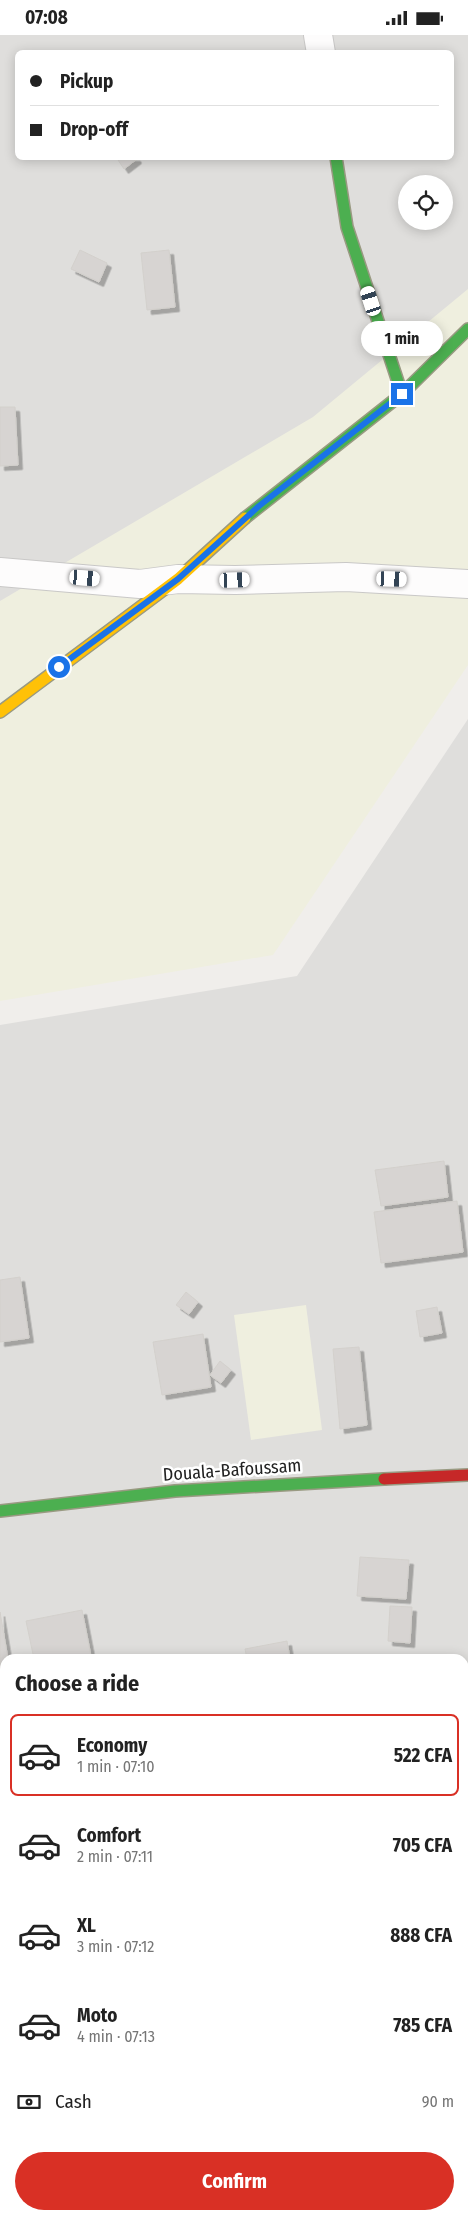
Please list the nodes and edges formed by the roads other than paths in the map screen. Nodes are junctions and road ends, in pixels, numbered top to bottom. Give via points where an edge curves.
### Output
1 (318, 35) edge
2 (320, 50) edge
3 (336, 160) edge
4 (468, 329) edge
5 (402, 394) junction
6 (0, 572) edge
7 (178, 579) junction
8 (468, 584) edge
9 (0, 712) edge
10 (468, 1475) edge
11 (0, 1511) edge

1 - 2 street
3 - 5 main road via 347,227
4 - 5 main road
5 - 7 main road via 259,506
6 - 7 street via 140,584
7 - 8 street via 346,577
7 - 9 main road
10 - 11 main road, Douala-Bafoussam via 219,1487

